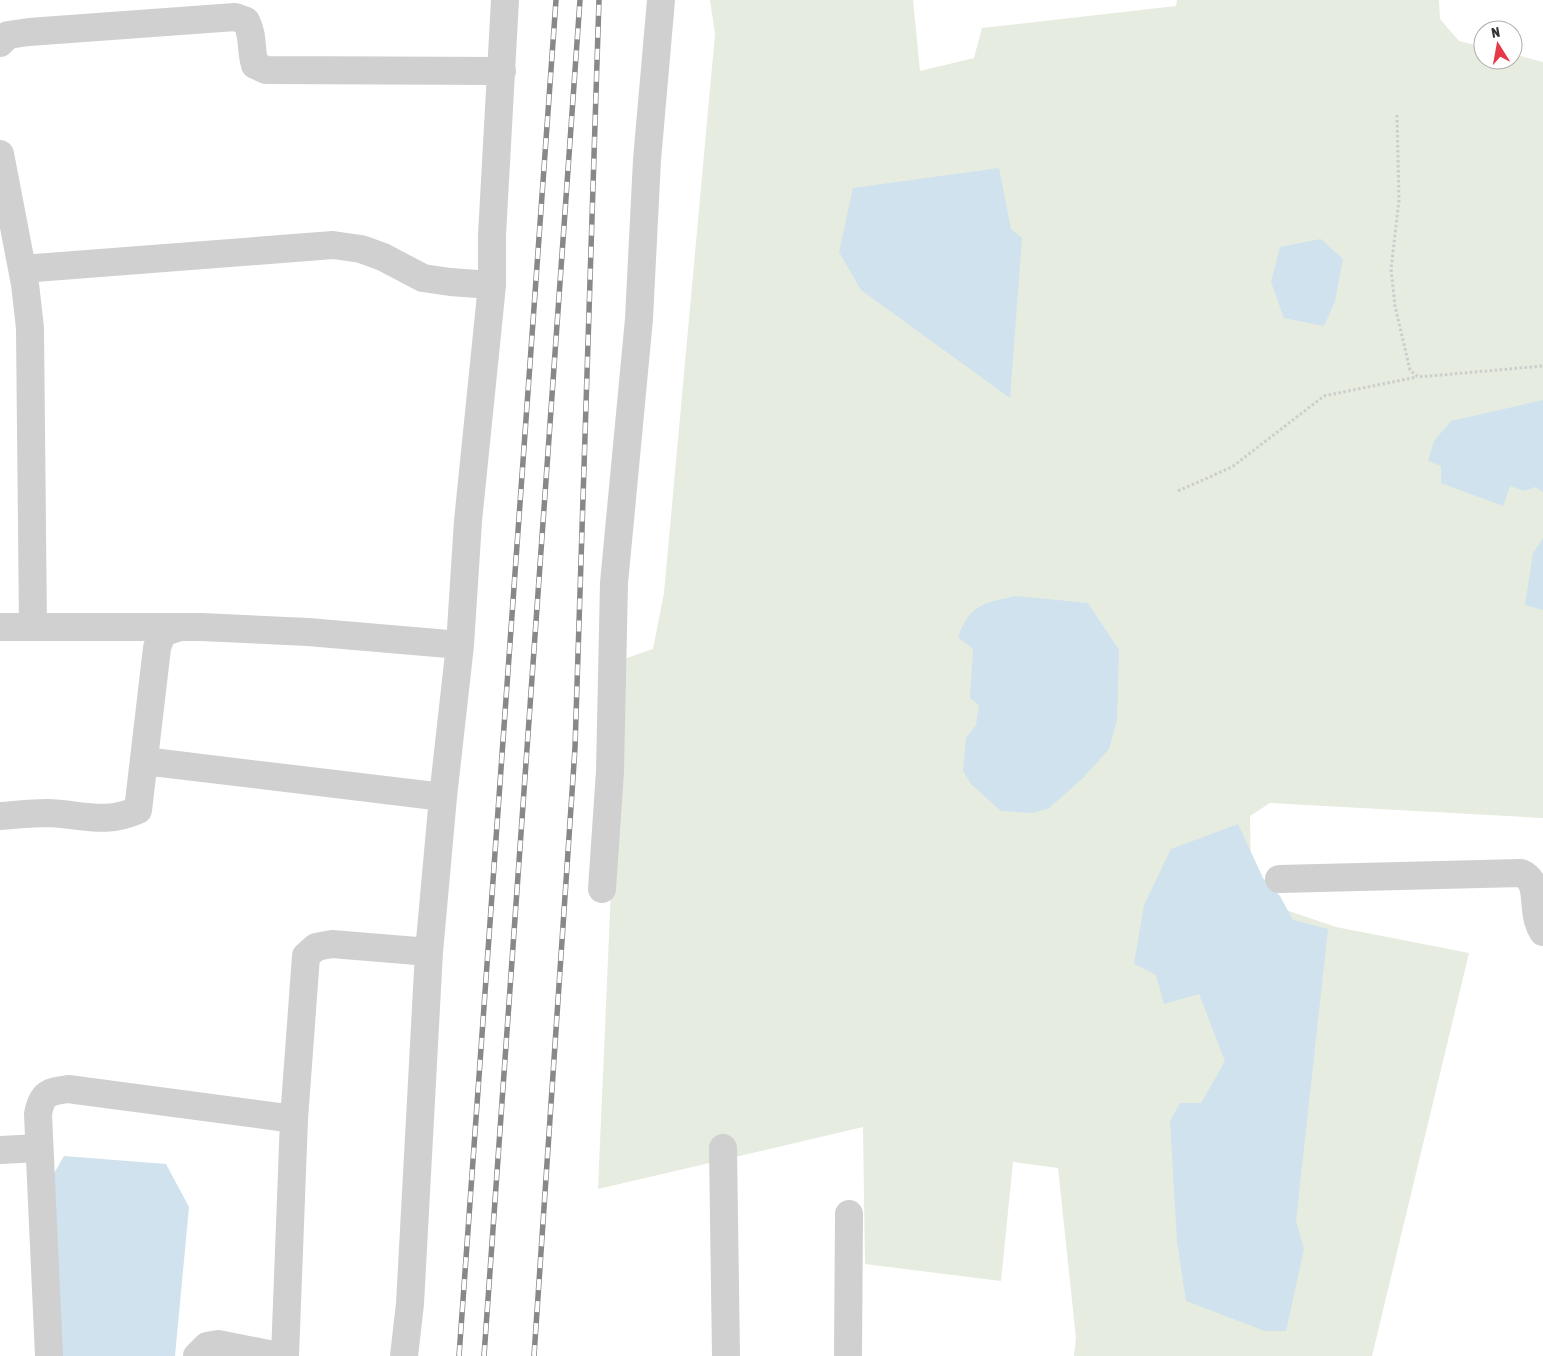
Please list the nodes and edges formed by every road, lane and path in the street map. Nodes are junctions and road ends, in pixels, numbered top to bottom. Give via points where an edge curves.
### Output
1 (505, 0) edge
2 (661, 0) edge
3 (175, 11) edge
4 (0, 43) edge
5 (502, 72) junction
6 (1397, 115) dead end
7 (0, 154) edge
8 (22, 269) junction
9 (492, 285) junction
10 (1543, 366) edge
11 (1418, 377) junction
12 (1178, 491) dead end
13 (180, 626) junction
14 (0, 627) edge
15 (33, 627) junction
16 (460, 645) junction
17 (144, 760) junction
18 (443, 797) junction
19 (0, 816) edge
20 (1279, 879) dead end
21 (602, 889) dead end
22 (1543, 932) edge
23 (429, 952) junction
24 (294, 1119) junction
25 (39, 1148) junction
26 (723, 1148) dead end
27 (0, 1150) edge
28 (848, 1214) dead end
29 (49, 1356) edge
30 (197, 1356) edge
31 (280, 1356) edge
32 (285, 1356) edge
33 (404, 1356) edge
34 (726, 1356) edge
35 (848, 1356) edge

1 - 5 street
2 - 21 street via 647,160 639,319 614,583 610,771
3 - 4 street via 8,36
3 - 5 street via 246,21 252,33 251,52 255,65 266,70
5 - 9 street
6 - 11 path via 1399,200 1392,283 1410,370
7 - 8 street
8 - 9 street via 333,245 375,254 423,278
8 - 15 street via 30,328
9 - 16 street via 468,521
10 - 11 path
11 - 12 path via 1324,396 1232,467
13 - 15 street
13 - 16 street via 308,632
13 - 17 street via 162,633 156,648
14 - 15 street
16 - 18 street
17 - 18 street
17 - 19 street via 138,810 125,816 108,819 46,813
18 - 23 street
20 - 22 street via 1521,873 1531,876 1538,886 1538,918
23 - 24 street via 332,944 316,947 306,956
23 - 33 street via 410,1304
24 - 25 street via 68,1089 50,1092 41,1100
24 - 32 street
25 - 27 street
25 - 29 street
26 - 34 street
28 - 35 street
30 - 31 street via 207,1346 218,1344

